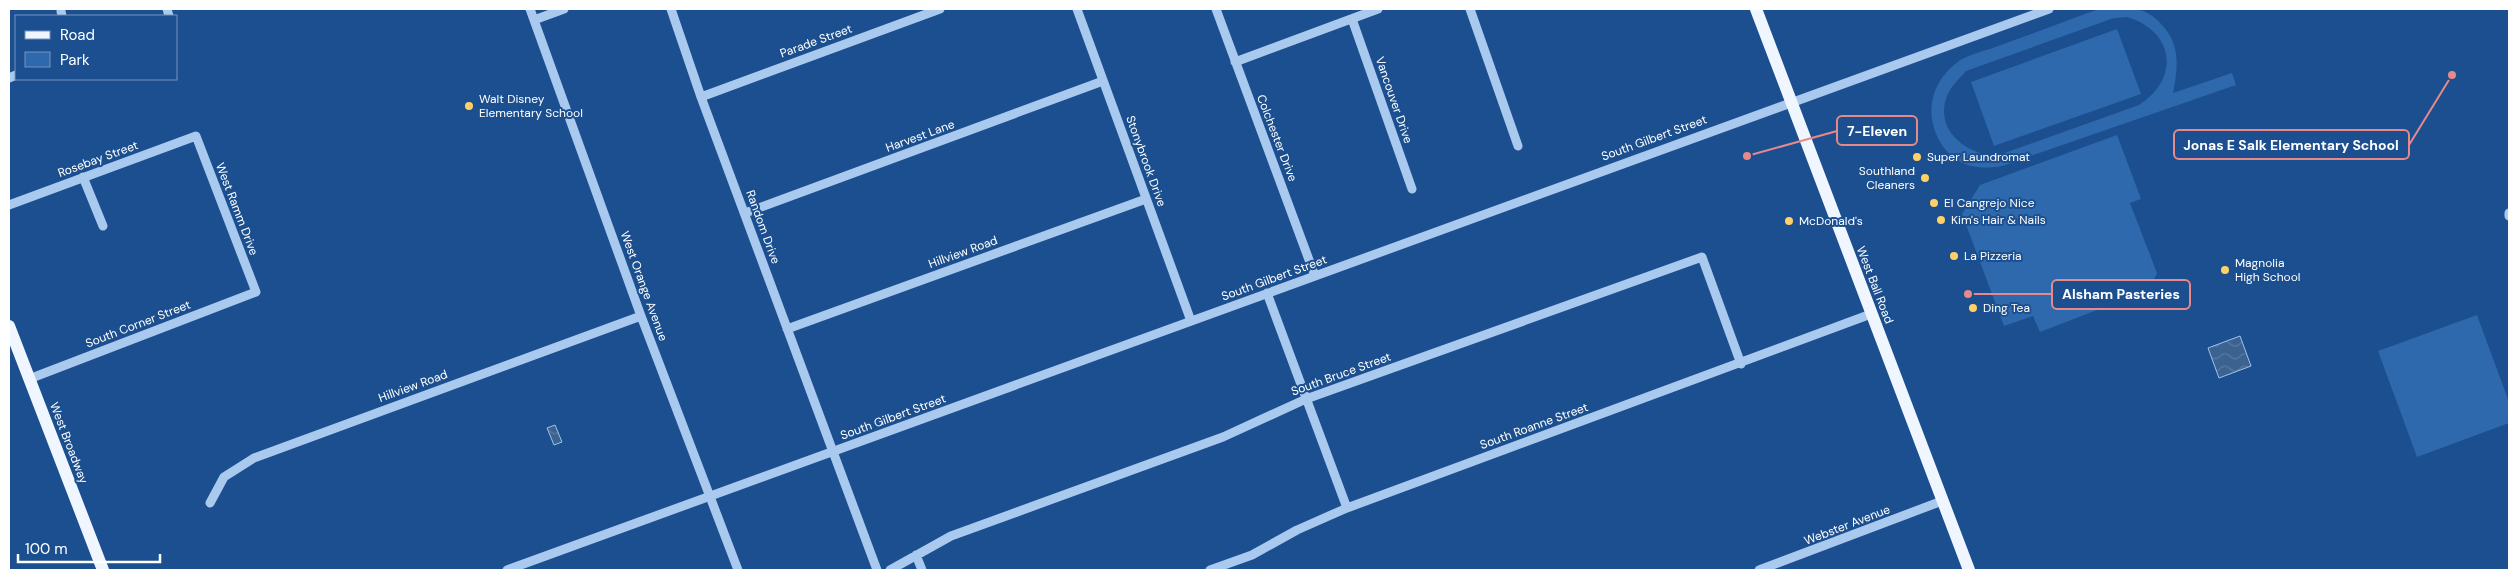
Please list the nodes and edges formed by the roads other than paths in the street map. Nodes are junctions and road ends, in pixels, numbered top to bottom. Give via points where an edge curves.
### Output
1 (530, 9) edge
2 (564, 9) edge
3 (671, 9) edge
4 (940, 9) edge
5 (1077, 9) edge
6 (1216, 9) edge
7 (1378, 9) edge
8 (1470, 9) edge
9 (1756, 9) edge
10 (2048, 9) edge
11 (1352, 19) junction
12 (534, 20) junction
13 (1235, 62) junction
14 (1103, 82) junction
15 (701, 97) junction
16 (1791, 101) junction
17 (196, 136) joint
18 (1518, 146) dead end
19 (83, 178) junction
20 (1412, 189) dead end
21 (1146, 199) junction
22 (9, 205) edge
23 (744, 214) junction
24 (103, 226) dead end
25 (1316, 276) junction
26 (256, 292) joint
27 (1267, 293) junction
28 (1871, 314) junction
29 (641, 316) junction
30 (1191, 321) junction
31 (9, 326) edge
32 (787, 329) junction
33 (1741, 364) junction
34 (29, 379) junction
35 (1306, 399) junction
36 (833, 452) junction
37 (710, 498) junction
38 (1942, 501) junction
39 (210, 503) dead end
40 (1347, 508) junction
41 (916, 554) junction
42 (103, 570) edge
43 (507, 570) edge
44 (738, 570) edge
45 (877, 570) edge
46 (890, 570) edge
47 (922, 570) edge
48 (1210, 570) edge
49 (1759, 570) edge
50 (1968, 570) edge

1 - 12 street, West Orange Avenue
2 - 12 street
3 - 15 street, Random Drive
4 - 15 street, Parade Street
5 - 14 street, Stonybrook Drive
6 - 13 street, Colchester Drive
7 - 11 street
8 - 18 street
9 - 16 main road, West Ball Road
10 - 16 street, South Gilbert Street
11 - 13 street
11 - 20 street, Vancouver Drive
12 - 29 street, West Orange Avenue
13 - 25 street, Colchester Drive
14 - 21 street, Stonybrook Drive
14 - 23 street, Harvest Lane
15 - 23 street, Random Drive
16 - 25 street, South Gilbert Street
16 - 28 main road, West Ball Road
17 - 19 street, Rosebay Street
17 - 26 street, West Ramm Drive
19 - 22 street, Rosebay Street
19 - 24 street
21 - 30 street, Stonybrook Drive
21 - 32 street, Hillview Road
23 - 32 street, Random Drive
25 - 27 street, South Gilbert Street
26 - 34 street, South Corner Street
27 - 30 street, South Gilbert Street
27 - 35 street
28 - 33 street, South Roanne Street
28 - 38 main road, West Ball Road
29 - 37 street, West Orange Avenue
29 - 39 street, Hillview Road via 254,458 224,478
30 - 36 street, South Gilbert Street
31 - 34 main road, West Broadway
32 - 36 street, Random Drive
33 - 35 street, South Bruce Street via 1702,257
33 - 40 street, South Roanne Street
34 - 42 main road, West Broadway
35 - 40 street
35 - 41 street, South Bruce Street via 1223,437 951,536
36 - 37 street, South Gilbert Street
36 - 45 street, Random Drive
37 - 43 street, South Gilbert Street
37 - 44 street, West Orange Avenue
38 - 49 street, Webster Avenue
38 - 50 main road, West Ball Road
40 - 48 street, South Roanne Street via 1252,554
41 - 46 street, South Bruce Street
41 - 47 street

